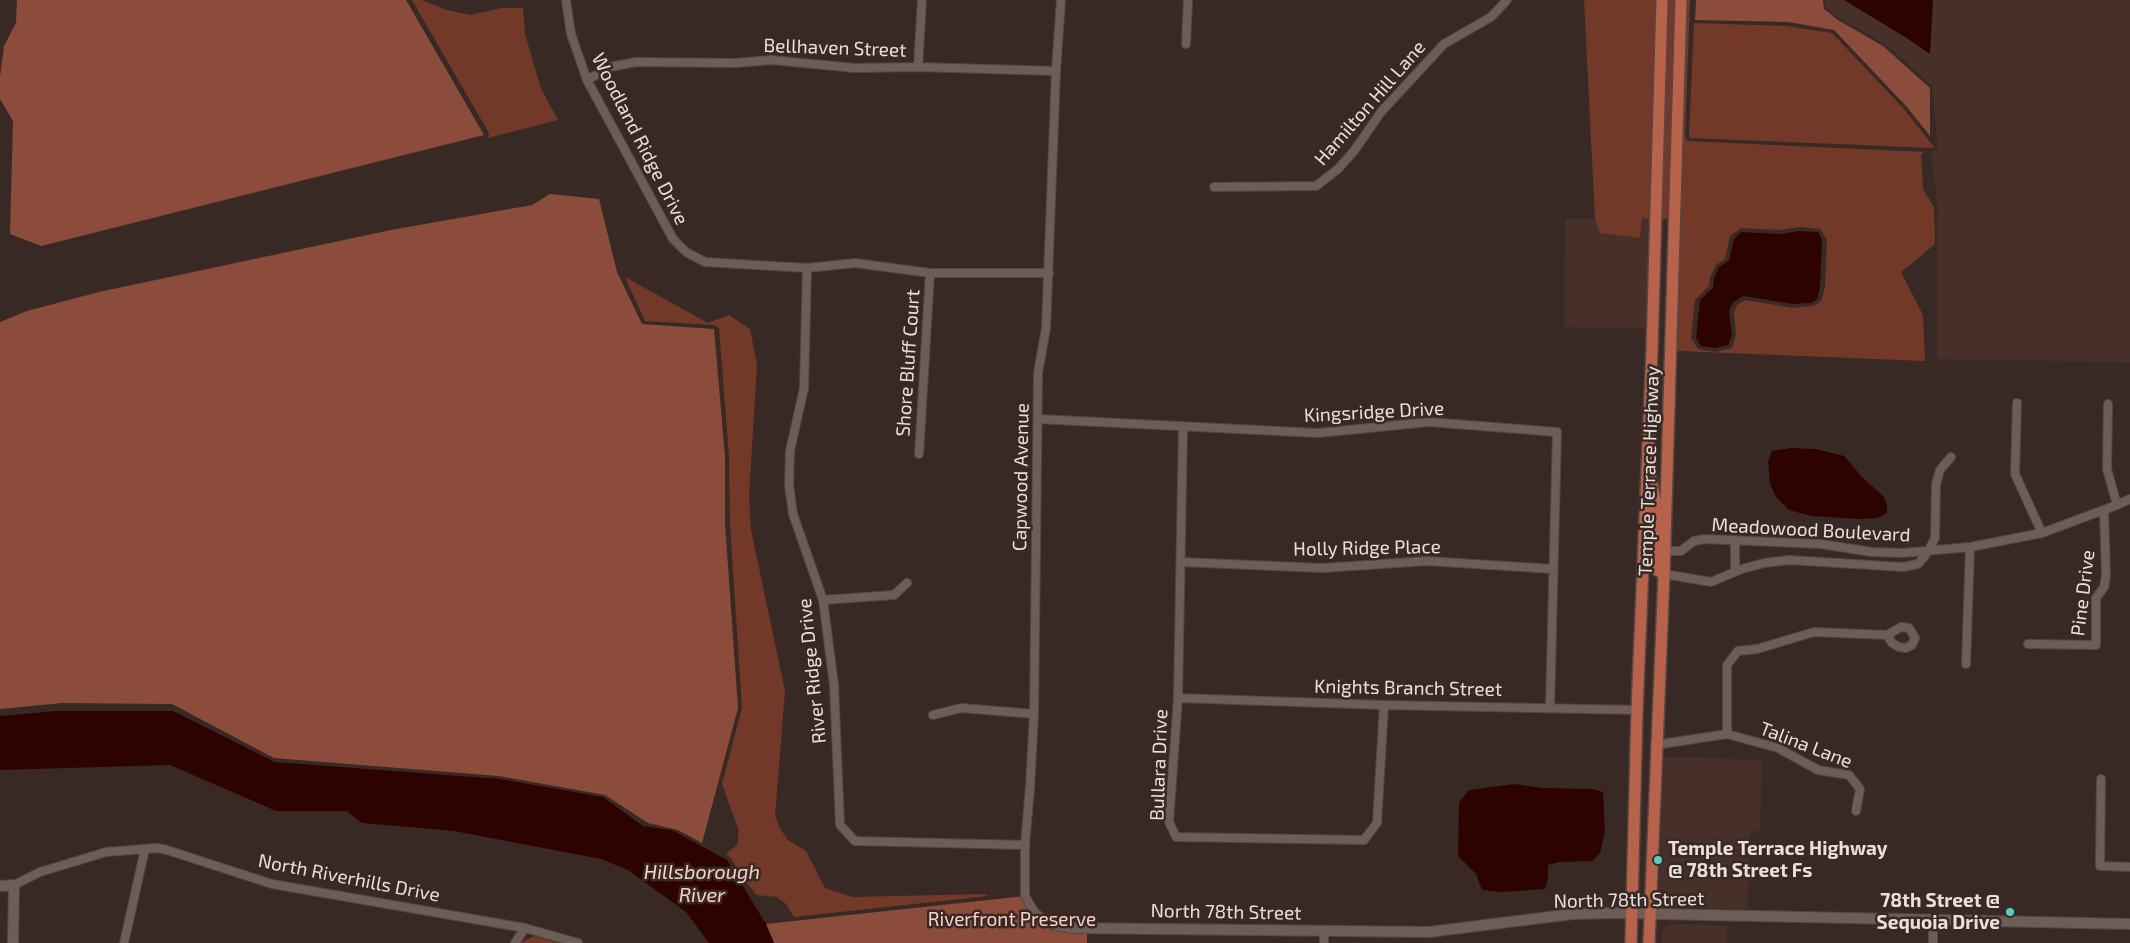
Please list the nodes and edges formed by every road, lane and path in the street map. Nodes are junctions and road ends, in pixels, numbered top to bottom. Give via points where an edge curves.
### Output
1 (566, 0) edge
2 (922, 0) edge
3 (1060, 0) edge
4 (1188, 0) edge
5 (1507, 0) edge
6 (1662, 0) edge
7 (1682, 0) edge
8 (1186, 44) dead end
9 (918, 67) junction
10 (1056, 71) junction
11 (587, 80) junction
12 (1214, 187) dead end
13 (807, 268) junction
14 (930, 273) junction
15 (1049, 273) junction
16 (1672, 294) junction
17 (1654, 295) junction
18 (2017, 403) dead end
19 (2108, 404) dead end
20 (1038, 419) junction
21 (1183, 426) junction
22 (919, 454) dead end
23 (1951, 456) dead end
24 (1647, 468) junction
25 (2130, 499) edge
26 (2117, 505) junction
27 (2104, 510) junction
28 (2042, 532) junction
29 (1735, 541) junction
30 (1970, 547) junction
31 (1664, 551) junction
32 (1928, 552) junction
33 (1181, 562) junction
34 (1553, 569) junction
35 (1735, 572) junction
36 (1664, 574) junction
37 (907, 583) dead end
38 (823, 600) junction
39 (1887, 635) dead end
40 (2028, 644) dead end
41 (1966, 664) dead end
42 (1178, 698) junction
43 (1384, 705) junction
44 (1550, 708) junction
45 (1637, 710) junction
46 (1657, 710) junction
47 (933, 714) dead end
48 (1034, 714) junction
49 (1727, 734) junction
50 (1656, 745) junction
51 (2101, 779) dead end
52 (1856, 811) dead end
53 (1025, 845) junction
54 (146, 849) junction
55 (2130, 867) edge
56 (14, 885) junction
57 (0, 886) edge
58 (1631, 914) junction
59 (1650, 914) junction
60 (1933, 919) junction
61 (2130, 924) edge
62 (525, 928) junction
63 (1070, 928) joint
64 (1324, 931) junction
65 (13, 943) edge
66 (124, 943) edge
67 (515, 943) edge
68 (578, 943) edge
69 (1324, 943) edge
70 (1630, 943) edge
71 (1649, 943) edge
72 (1933, 943) edge

1 - 11 street, Woodland Ridge Drive via 571,34
2 - 9 street
3 - 10 street, Capwood Avenue
4 - 8 street
5 - 12 street, Hamilton Hill Lane via 1491,17 1444,44 1381,112 1338,169 1316,186
6 - 17 main road, Temple Terrace Highway
7 - 16 main road, Temple Terrace Highway
9 - 10 street, Bellhaven Street
9 - 11 street, Bellhaven Street via 855,68 771,60 736,64 636,62 610,67
10 - 15 street, Capwood Avenue
11 - 13 street, Woodland Ridge Drive via 673,239 686,252 705,262
13 - 14 street, Woodland Ridge Drive via 854,263
13 - 38 street, River Ridge Drive via 804,388 790,451 789,485 793,514
14 - 15 street, Woodland Ridge Drive
14 - 22 street, Shore Bluff Court
15 - 20 street, Capwood Avenue via 1046,328 1038,373
16 - 17 main road
16 - 31 main road, Temple Terrace Highway
17 - 24 main road, Temple Terrace Highway
18 - 28 street via 2015,474
19 - 26 street via 2106,469
20 - 21 street, Kingsridge Drive
20 - 48 street, Capwood Avenue
21 - 33 street, Bullara Drive
21 - 34 street, Kingsridge Drive via 1318,433 1428,422 1557,432
23 - 32 street via 1940,470 1936,484 1935,538
24 - 36 main road via 1655,500 1655,565
24 - 45 main road, Temple Terrace Highway
25 - 26 street, Meadowood Boulevard
26 - 27 street, Meadowood Boulevard
27 - 28 street, Meadowood Boulevard
27 - 40 street, Pine Drive via 2106,576 2104,587 2096,598 2096,645
28 - 30 street, Meadowood Boulevard
29 - 31 street, Meadowood Boulevard via 1705,539 1694,541 1681,551
29 - 32 street, Meadowood Boulevard via 1821,544 1872,552
29 - 35 street
30 - 32 street, Meadowood Boulevard
30 - 41 street
31 - 36 main road, Temple Terrace Highway
32 - 35 street, Meadowood Boulevard via 1918,564 1903,567 1789,560
33 - 34 street, Holly Ridge Place via 1322,568 1427,561
33 - 42 street, Bullara Drive
34 - 44 street, Kingsridge Drive
35 - 36 street, Meadowood Boulevard via 1711,582
36 - 46 main road, Temple Terrace Highway
37 - 38 street via 894,595
38 - 53 street, River Ridge Drive via 834,685 840,825 855,841
39 - 49 street via 1814,632 1757,649 1738,651 1727,665
42 - 43 street, Knights Branch Street
42 - 43 street, Bullara Drive via 1169,822 1176,837 1364,840 1378,823
43 - 44 street, Knights Branch Street
44 - 45 street, Knights Branch Street
45 - 46 main road
45 - 58 main road, Temple Terrace Highway
46 - 50 main road, Temple Terrace Highway
47 - 48 street via 961,708
48 - 53 street, Capwood Avenue
49 - 50 street, Talina Lane
49 - 52 street, Talina Lane via 1778,748 1818,770 1849,775 1860,789
50 - 59 main road, Temple Terrace Highway
51 - 55 street via 2100,866
53 - 63 street, Capwood Avenue via 1025,896 1035,913 1054,926
54 - 56 street, North Riverhills Drive via 98,854 40,872
54 - 62 street, North Riverhills Drive via 167,850 272,884
54 - 66 street
56 - 57 street, North Riverhills Drive
56 - 65 street
58 - 59 street, North 78th Street
58 - 64 street, North 78th Street via 1573,914 1429,932
58 - 70 main road, Temple Terrace Highway
59 - 60 street, North 78th Street
59 - 71 main road, Temple Terrace Highway
60 - 61 street, North 78th Street
60 - 72 street
62 - 67 street
62 - 68 street, North Riverhills Drive
63 - 64 street, North 78th Street
64 - 69 street

